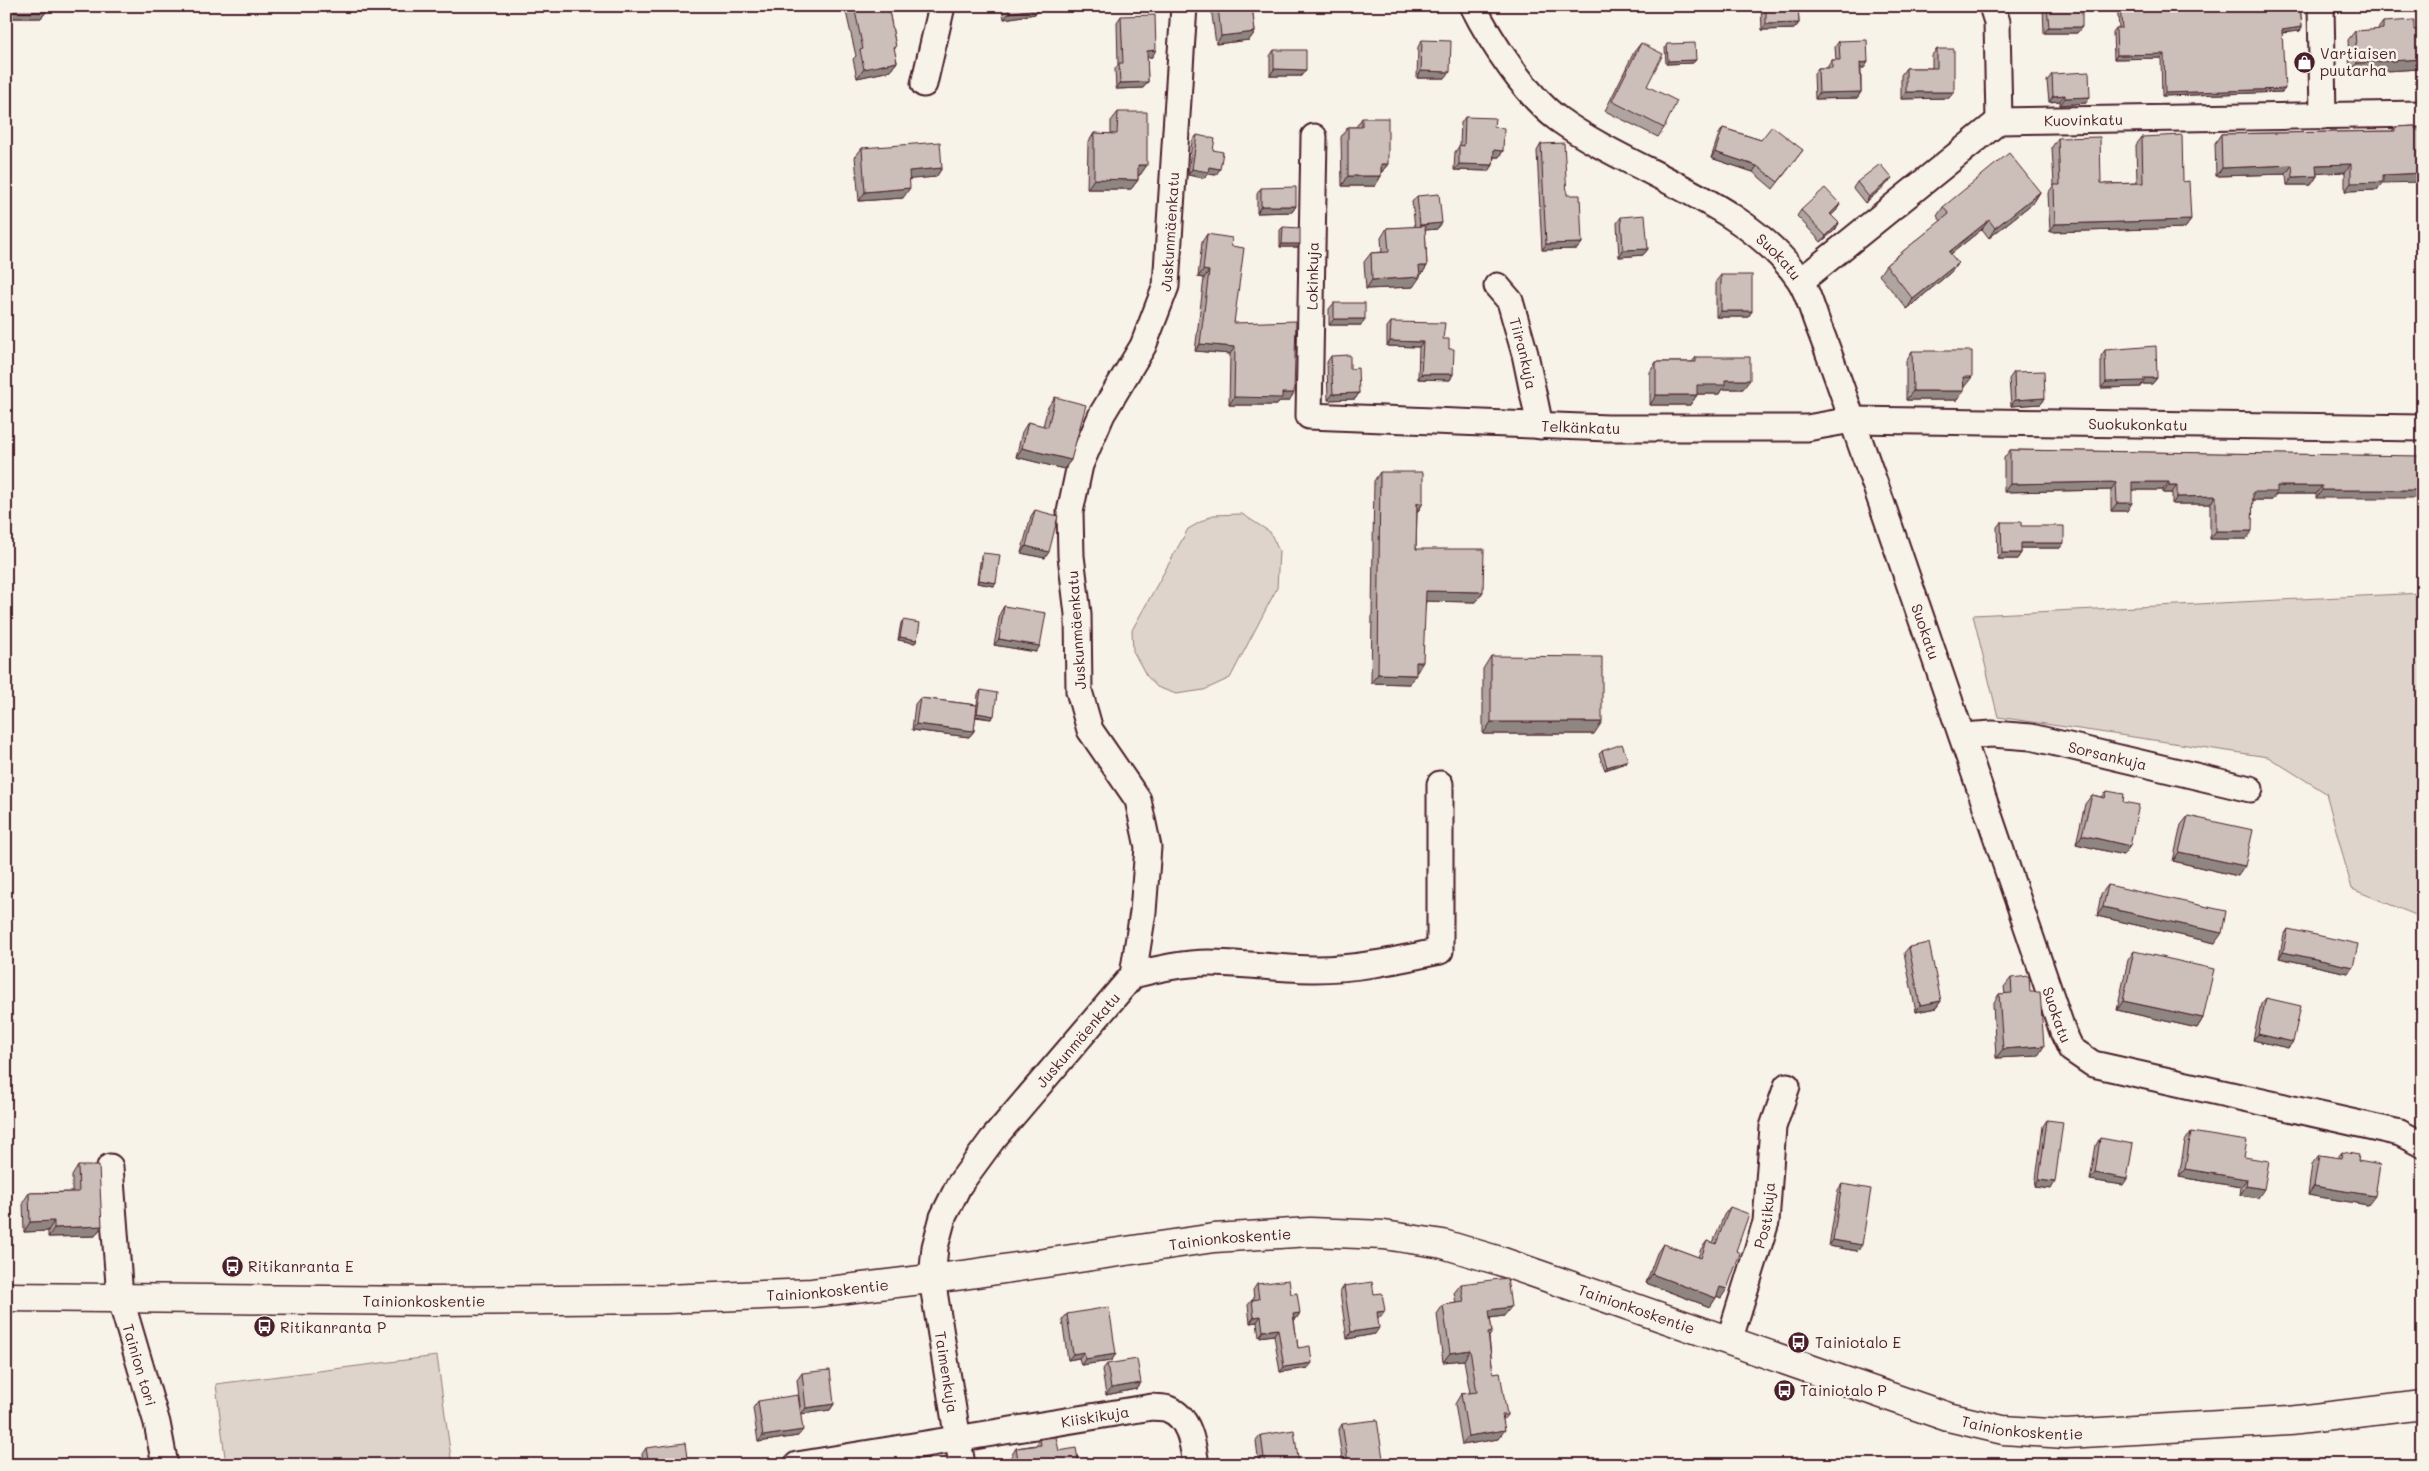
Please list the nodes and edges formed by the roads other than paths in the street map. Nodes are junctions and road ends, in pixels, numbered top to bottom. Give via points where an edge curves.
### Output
1 (942, 6) edge
2 (1184, 6) edge
3 (1473, 6) edge
4 (1992, 6) edge
5 (2321, 6) edge
6 (924, 84) dead end
7 (2423, 114) edge
8 (2323, 116) junction
9 (1999, 121) junction
10 (1314, 137) dead end
11 (1801, 281) junction
12 (1497, 286) dead end
13 (1310, 416) joint
14 (1852, 420) junction
15 (1540, 426) junction
16 (2423, 428) edge
17 (1962, 736) junction
18 (1440, 784) dead end
19 (2250, 789) dead end
20 (1133, 975) junction
21 (1787, 1086) dead end
22 (2423, 1145) edge
23 (110, 1167) dead end
24 (932, 1279) junction
25 (6, 1297) edge
26 (120, 1297) junction
27 (1728, 1341) junction
28 (2423, 1405) edge
29 (958, 1439) junction
30 (165, 1465) edge
31 (797, 1465) edge
32 (962, 1465) edge
33 (1196, 1465) edge

1 - 6 street
2 - 20 street, Juskunmäenkatu via 1166,286 1143,346 1102,414 1080,465 1070,512 1078,614 1079,691 1090,730 1138,800 1148,847 1143,912
3 - 11 street, Suokatu via 1520,80 1556,118 1734,218 1774,248
4 - 9 street via 1997,22
5 - 8 street
7 - 8 street, Kuovinkatu
8 - 9 street, Kuovinkatu
9 - 11 street
10 - 13 street, Lokinkuja
11 - 14 street, Suokatu
12 - 15 street, Tiirankuja via 1510,301 1526,354
13 - 15 street, Telkänkatu
14 - 15 street, Telkänkatu via 1807,428
14 - 16 street, Suokukonkatu
14 - 17 street, Suokatu
17 - 19 street, Sorsankuja via 2032,737
17 - 22 street, Suokatu via 2071,1049 2093,1064 2400,1133
18 - 20 street via 1440,951 1343,969 1207,963 1178,965
20 - 24 street, Juskunmäenkatu via 992,1140 959,1185 943,1217 935,1247
21 - 27 street, Postikuja via 1773,1127 1766,1222
23 - 26 street, Tainion tori
24 - 26 street, Tainionkoskentie via 812,1293 666,1299
24 - 27 street, Tainionkoskentie via 1214,1238 1310,1232 1384,1235 1443,1244 1500,1261
24 - 29 street, Taimenkuja
25 - 26 street, Tainionkoskentie
26 - 30 street, Tainion tori via 157,1423
27 - 28 street, Tainionkoskentie via 1948,1417 2004,1430 2066,1434 2280,1421
29 - 31 street, Kiiskikuja
29 - 32 street, Taimenkuja
29 - 33 street, Kiiskikuja via 1152,1407 1168,1409 1184,1421

